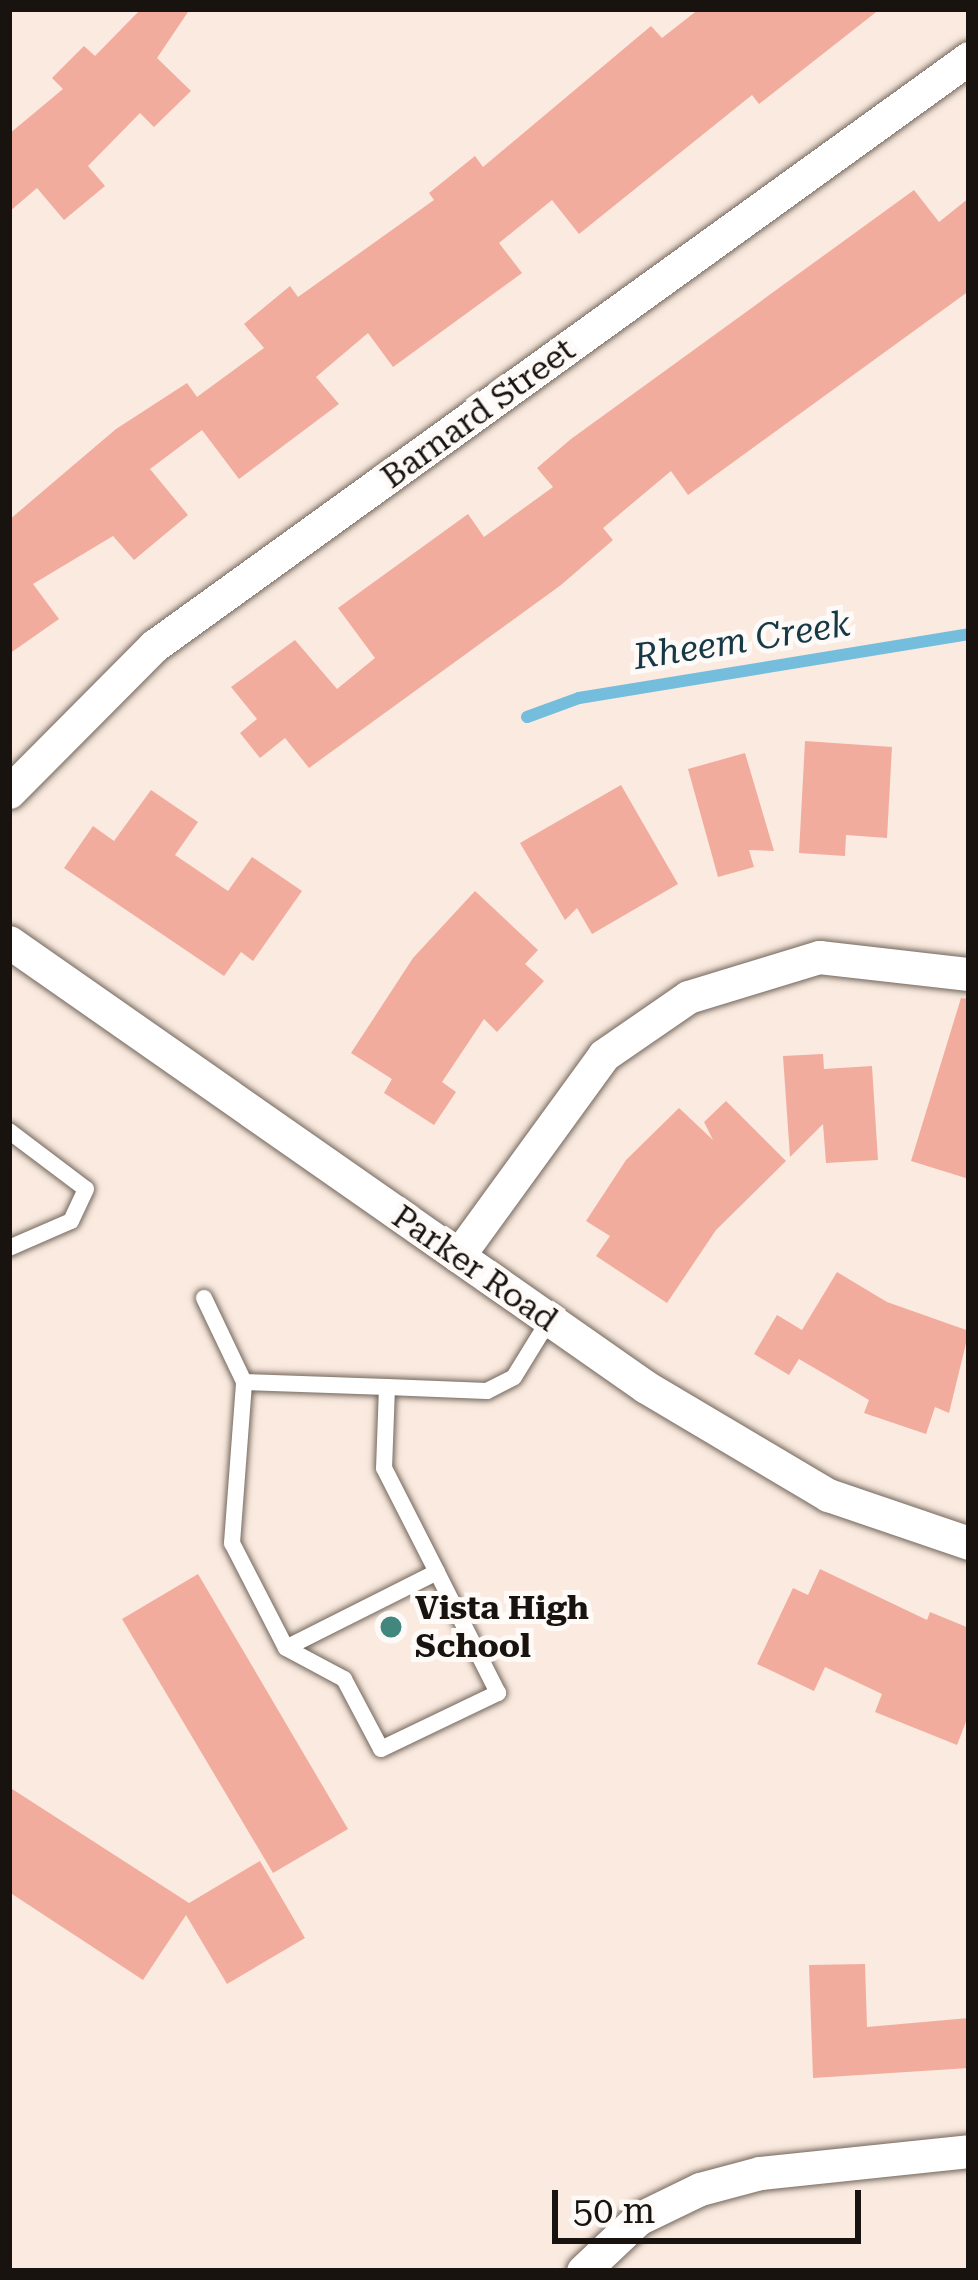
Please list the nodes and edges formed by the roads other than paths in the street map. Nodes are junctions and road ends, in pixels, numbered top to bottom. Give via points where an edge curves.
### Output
1 (969, 58) edge
2 (9, 792) edge
3 (9, 942) edge
4 (969, 974) edge
5 (9, 1131) edge
6 (9, 1248) edge
7 (458, 1256) junction
8 (204, 1298) dead end
9 (549, 1320) junction
10 (244, 1382) junction
11 (387, 1387) junction
12 (969, 1543) edge
13 (437, 1572) junction
14 (286, 1648) junction
15 (969, 2152) edge
16 (583, 2271) edge

1 - 2 street, Barnard Street via 154,646
3 - 7 street, Parker Road
4 - 7 street via 819,957 688,997 604,1055
5 - 6 lane via 86,1189 71,1221
7 - 9 street, Parker Road
8 - 10 lane
9 - 11 lane via 514,1377 487,1390
9 - 12 street, Parker Road via 828,1495
10 - 11 lane
10 - 14 lane via 232,1543
11 - 13 lane via 384,1468
13 - 14 lane
13 - 14 lane via 498,1693 381,1749 344,1679
15 - 16 street via 760,2173 700,2189 638,2218

